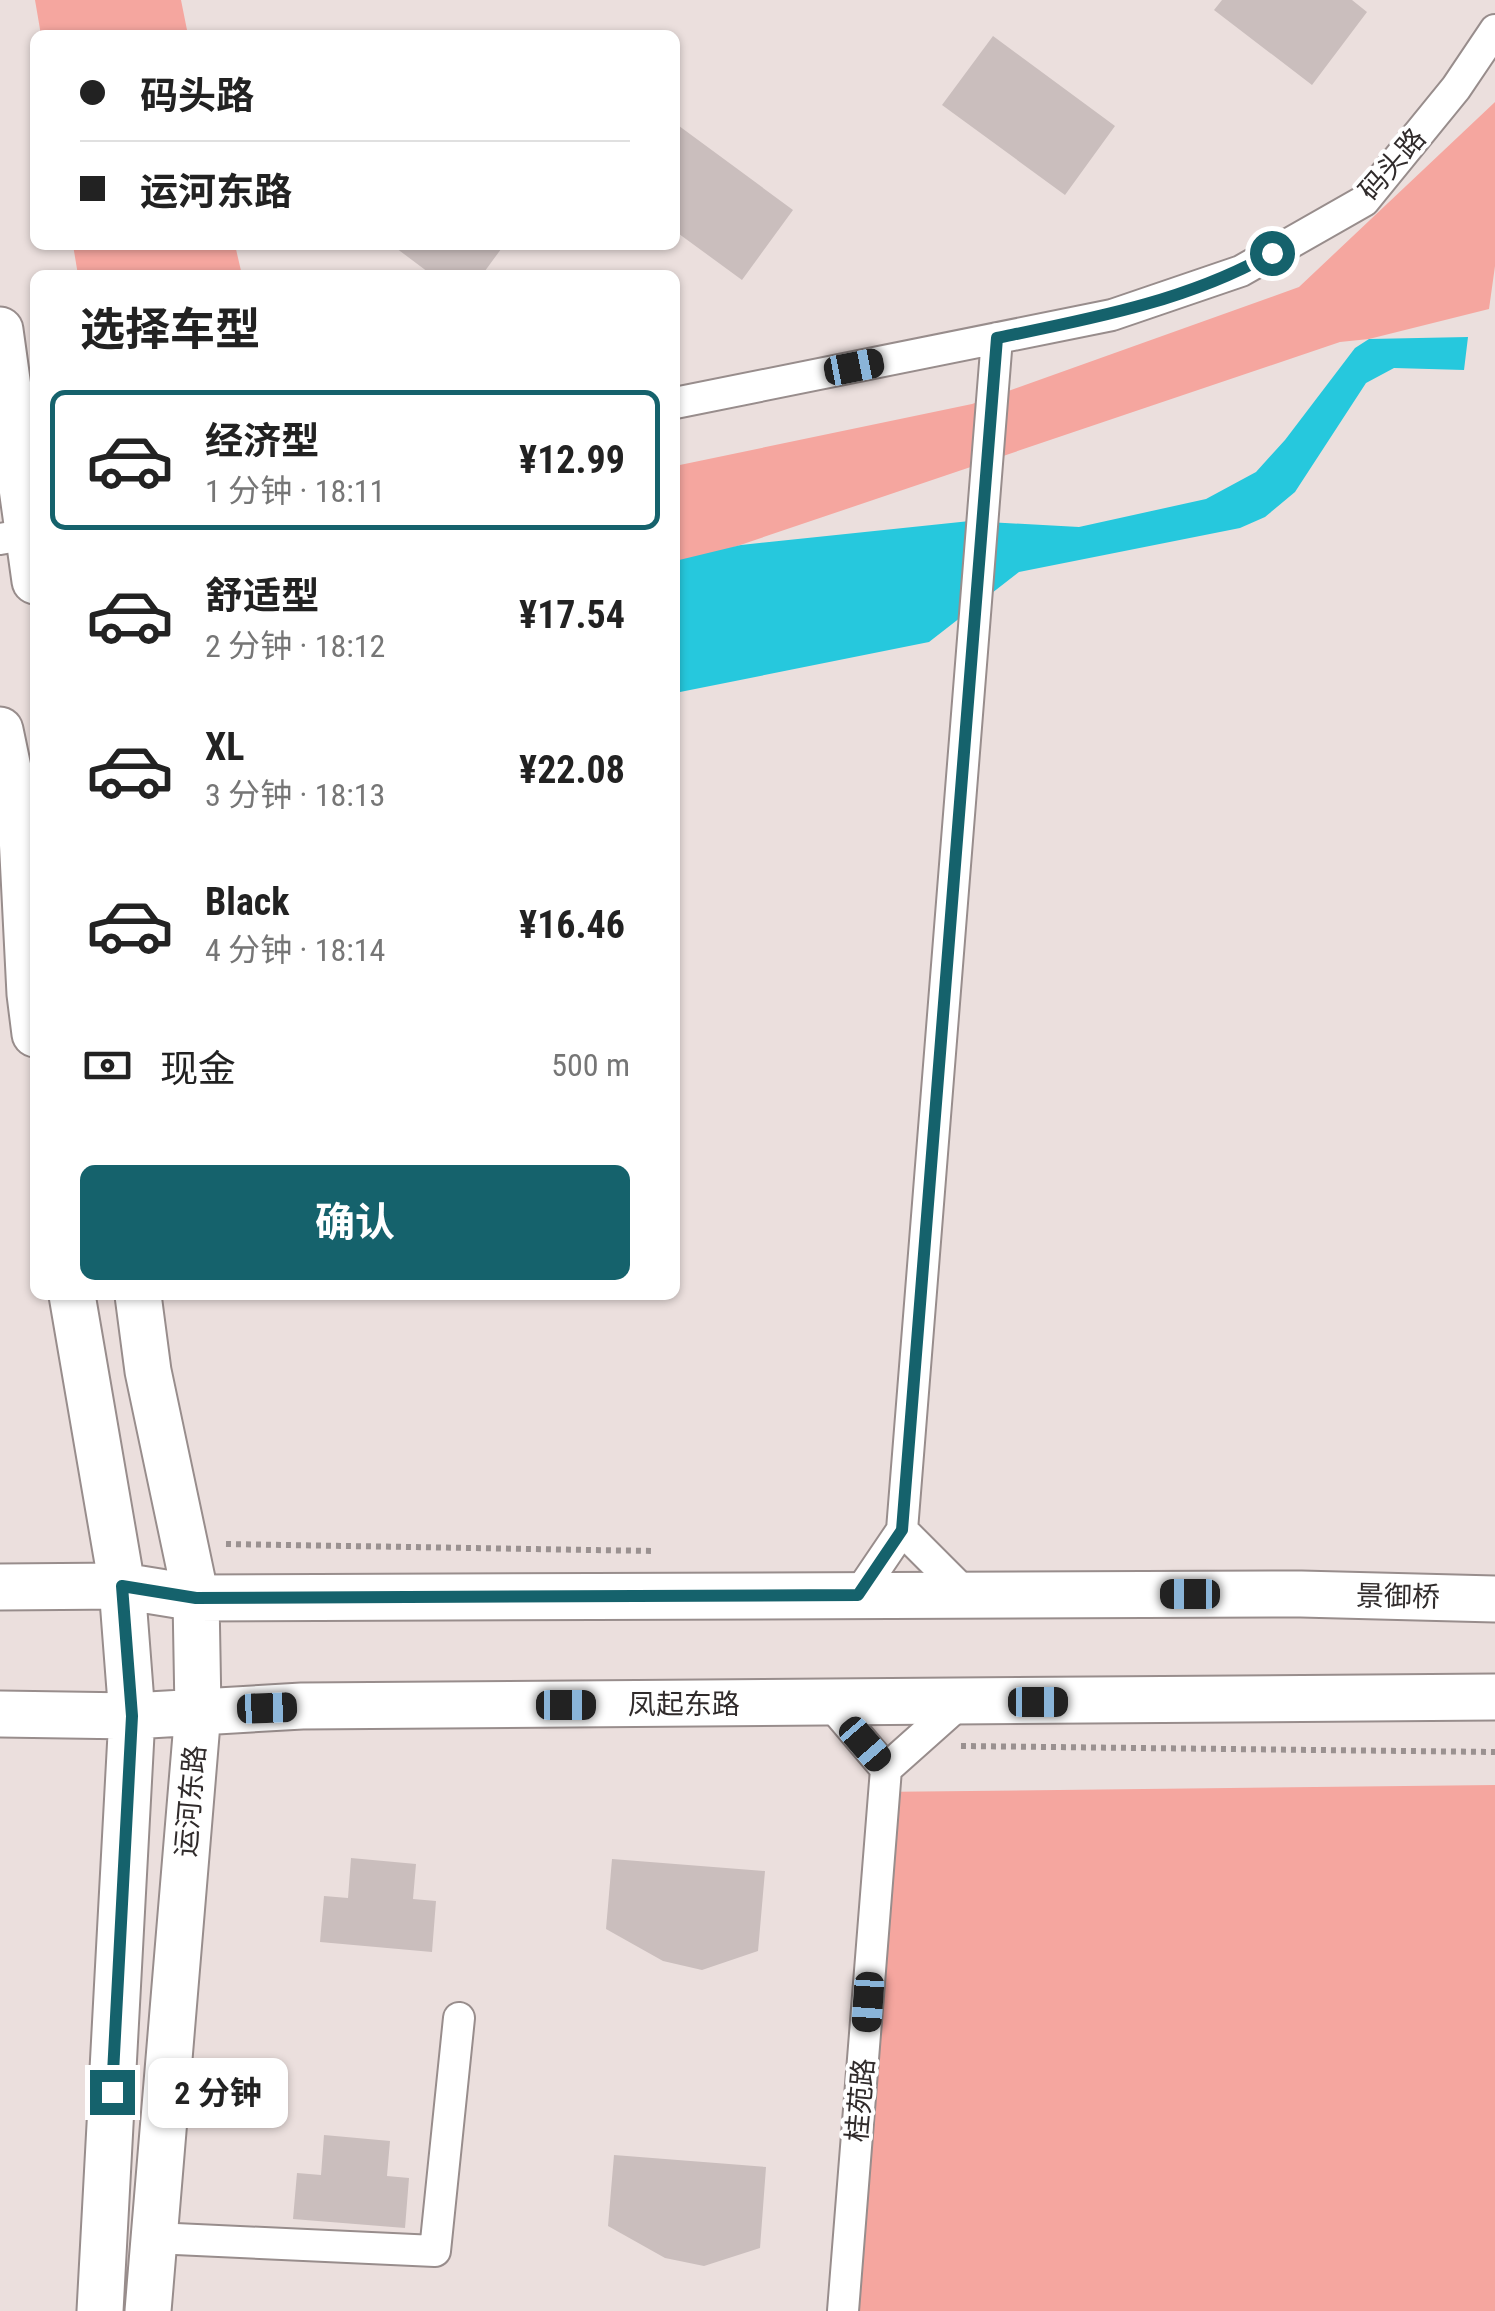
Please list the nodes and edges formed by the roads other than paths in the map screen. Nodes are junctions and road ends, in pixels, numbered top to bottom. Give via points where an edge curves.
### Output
1 (1495, 30) edge
2 (0, 330) edge
3 (997, 338) junction
4 (680, 402) edge
5 (22, 535) edge
6 (30, 563) edge
7 (0, 730) edge
8 (30, 994) edge
9 (73, 1300) edge
10 (139, 1300) edge
11 (902, 1530) junction
12 (122, 1586) junction
13 (0, 1588) edge
14 (858, 1595) junction
15 (968, 1595) junction
16 (196, 1598) junction
17 (1495, 1599) edge
18 (1495, 1697) edge
19 (960, 1702) junction
20 (830, 1703) junction
21 (198, 1711) junction
22 (0, 1714) edge
23 (132, 1716) junction
24 (886, 1769) junction
25 (459, 2018) dead end
26 (154, 2238) junction
27 (100, 2311) edge
28 (148, 2311) edge
29 (843, 2311) edge

1 - 3 street, 码头路 via 1364,201 1241,271 1112,315
2 - 5 main road
3 - 4 street, 码头路
3 - 11 street
5 - 6 main road
7 - 8 main road via 22,835
9 - 12 main road
10 - 16 main road, 运河东路
11 - 14 street
11 - 15 street
12 - 13 main road
12 - 16 main road
12 - 23 main road
14 - 15 main road
14 - 16 main road
15 - 17 main road, 景御桥
16 - 21 main road, 运河东路
18 - 19 main road, 凤起东路
19 - 20 main road, 凤起东路
19 - 24 street
20 - 21 main road, 凤起东路
20 - 24 street
21 - 23 main road, 凤起东路
21 - 26 main road, 运河东路
22 - 23 main road, 凤起东路
23 - 27 main road
24 - 29 street, 桂苑路
25 - 26 street via 436,2252
26 - 28 main road, 运河东路

